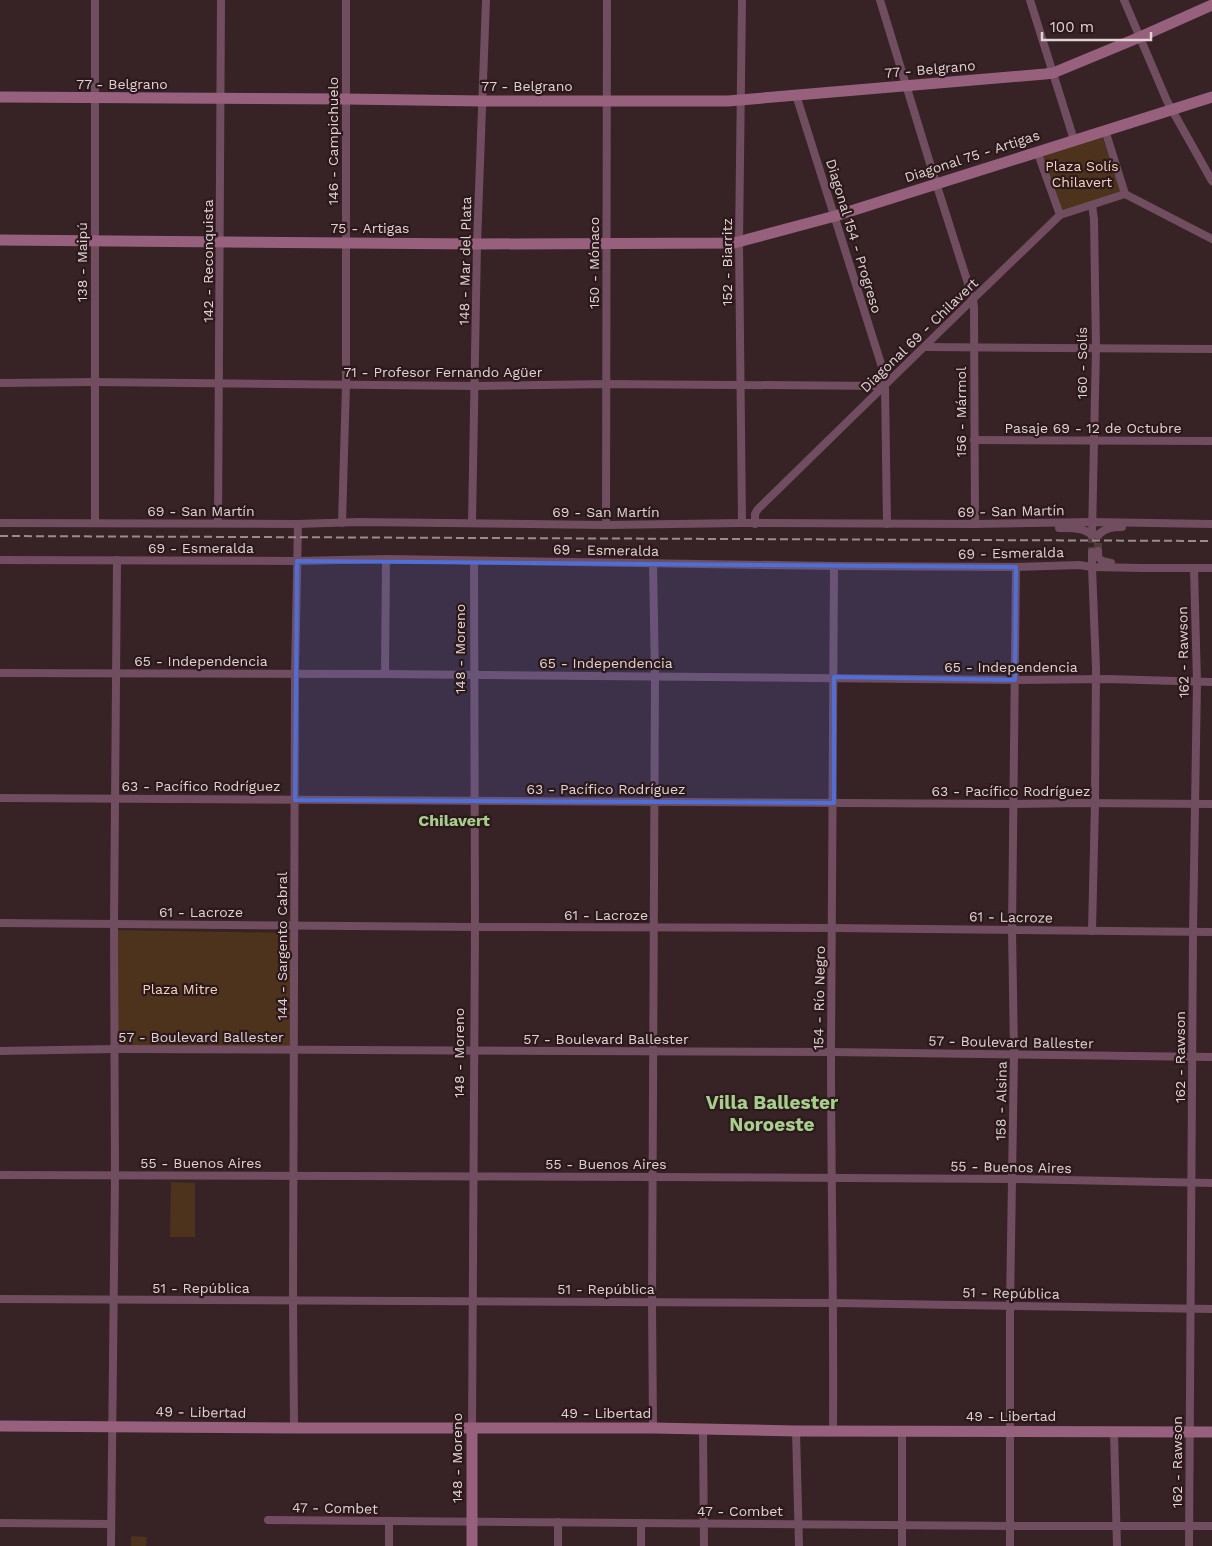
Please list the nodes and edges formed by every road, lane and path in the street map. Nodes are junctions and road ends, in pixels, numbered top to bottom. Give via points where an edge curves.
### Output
1 (95, 0) edge
2 (221, 0) edge
3 (346, 0) edge
4 (486, 0) edge
5 (607, 0) edge
6 (742, 0) edge
7 (880, 0) edge
8 (1030, 0) edge
9 (1124, 0) edge
10 (1212, 5) edge
11 (1140, 37) junction
12 (1053, 73) junction
13 (906, 86) junction
14 (796, 95) junction
15 (0, 97) edge
16 (1212, 97) edge
17 (95, 99) junction
18 (221, 99) junction
19 (346, 99) junction
20 (741, 100) junction
21 (482, 101) junction
22 (607, 102) junction
23 (1172, 109) junction
24 (1105, 130) junction
25 (1074, 140) junction
26 (1037, 151) junction
27 (1212, 181) edge
28 (936, 183) junction
29 (1125, 194) junction
30 (1092, 205) junction
31 (1060, 215) junction
32 (835, 216) junction
33 (1212, 239) edge
34 (0, 240) edge
35 (94, 241) junction
36 (220, 242) junction
37 (740, 242) junction
38 (346, 243) junction
39 (477, 244) junction
40 (607, 244) junction
41 (973, 299) junction
42 (925, 347) junction
43 (974, 348) junction
44 (1096, 348) junction
45 (1212, 349) edge
46 (94, 382) junction
47 (0, 383) edge
48 (219, 383) junction
49 (606, 384) junction
50 (346, 385) junction
51 (741, 385) junction
52 (475, 386) junction
53 (885, 386) junction
54 (974, 440) junction
55 (1094, 440) junction
56 (1212, 441) edge
57 (472, 522) junction
58 (1091, 522) junction
59 (0, 523) edge
60 (95, 523) junction
61 (218, 523) junction
62 (342, 523) junction
63 (1040, 523) junction
64 (1146, 523) junction
65 (298, 524) junction
66 (742, 524) junction
67 (755, 524) junction
68 (887, 524) junction
69 (975, 524) junction
70 (1212, 524) edge
71 (606, 525) junction
72 (1095, 535) junction
73 (386, 559) junction
74 (0, 560) edge
75 (117, 560) junction
76 (296, 561) junction
77 (474, 561) junction
78 (653, 564) junction
79 (834, 566) junction
80 (1016, 566) junction
81 (1092, 567) junction
82 (1142, 568) junction
83 (1194, 568) junction
84 (1212, 568) edge
85 (0, 673) edge
86 (116, 674) junction
87 (294, 674) junction
88 (385, 674) junction
89 (475, 675) junction
90 (655, 676) junction
91 (834, 677) junction
92 (1096, 679) junction
93 (1015, 680) junction
94 (1197, 682) junction
95 (1212, 682) edge
96 (0, 798) edge
97 (116, 798) junction
98 (295, 800) junction
99 (474, 801) junction
100 (653, 802) junction
101 (834, 803) junction
102 (1095, 803) junction
103 (1013, 804) junction
104 (1195, 804) junction
105 (1212, 804) edge
106 (0, 923) edge
107 (114, 924) junction
108 (294, 925) junction
109 (475, 927) junction
110 (653, 928) junction
111 (832, 928) junction
112 (1012, 929) junction
113 (1092, 931) junction
114 (1193, 932) junction
115 (1212, 932) edge
116 (115, 1049) junction
117 (0, 1050) edge
118 (294, 1050) junction
119 (474, 1052) junction
120 (654, 1052) junction
121 (831, 1052) junction
122 (1014, 1054) junction
123 (1193, 1057) junction
124 (1212, 1058) edge
125 (0, 1175) edge
126 (115, 1175) junction
127 (294, 1176) junction
128 (473, 1177) junction
129 (652, 1177) junction
130 (831, 1179) junction
131 (1013, 1179) junction
132 (1191, 1183) junction
133 (1212, 1183) edge
134 (0, 1300) edge
135 (113, 1300) junction
136 (293, 1300) junction
137 (472, 1301) junction
138 (652, 1302) junction
139 (834, 1303) junction
140 (1010, 1306) junction
141 (1190, 1309) junction
142 (1212, 1309) edge
143 (0, 1426) edge
144 (112, 1426) junction
145 (294, 1428) junction
146 (653, 1428) junction
147 (472, 1429) junction
148 (703, 1430) junction
149 (796, 1431) junction
150 (833, 1431) junction
151 (902, 1431) junction
152 (1010, 1431) junction
153 (1114, 1432) junction
154 (1189, 1432) junction
155 (1212, 1432) edge
156 (268, 1520) dead end
157 (472, 1521) junction
158 (389, 1522) junction
159 (558, 1522) junction
160 (0, 1523) edge
161 (704, 1523) junction
162 (798, 1523) junction
163 (111, 1524) junction
164 (641, 1524) junction
165 (902, 1525) junction
166 (1116, 1525) junction
167 (1011, 1526) junction
168 (1189, 1526) junction
169 (1212, 1526) edge
170 (111, 1546) edge
171 (389, 1546) edge
172 (472, 1546) edge
173 (558, 1546) edge
174 (641, 1546) edge
175 (704, 1546) edge
176 (799, 1546) edge
177 (902, 1546) edge
178 (1010, 1546) edge
179 (1116, 1546) edge
180 (1189, 1546) edge

1 - 17 street, 138 - Maipú
2 - 18 street, 142 - Reconquista
3 - 19 street, 146 - Campichuelo
4 - 21 street, 148 - Mar del Plata
5 - 22 street, 150 - Mónaco
6 - 20 street, 152 - Biarritz
7 - 13 street, 156 - Mármol
8 - 12 street
9 - 11 street
10 - 11 street, 77 - Belgrano
11 - 12 street, 77 - Belgrano
11 - 23 street
12 - 13 street, 77 - Belgrano
12 - 25 street
13 - 14 street, 77 - Belgrano
13 - 28 street, 156 - Mármol
14 - 20 street, 77 - Belgrano
14 - 32 street, Diagonal 154 - Progreso
15 - 17 street, 77 - Belgrano
16 - 23 street, Diagonal 75 - Artigas
17 - 18 street, 77 - Belgrano
17 - 35 street, 138 - Maipú
18 - 19 street, 77 - Belgrano
18 - 36 street, 142 - Reconquista
19 - 21 street, 77 - Belgrano
19 - 38 street, 146 - Campichuelo
20 - 22 street, 77 - Belgrano
20 - 37 street, 152 - Biarritz
21 - 22 street, 77 - Belgrano
21 - 39 street, 148 - Mar del Plata
22 - 40 street, 150 - Mónaco
23 - 24 street, Diagonal 75 - Artigas
23 - 27 street
24 - 25 street, Diagonal 75 - Artigas
24 - 29 street
25 - 26 street, Diagonal 75 - Artigas
26 - 28 street, Diagonal 75 - Artigas
26 - 31 street
28 - 32 street, Diagonal 75 - Artigas
28 - 41 street, 156 - Mármol
29 - 30 street, Diagonal 69 - Chilavert
29 - 33 street
30 - 31 street, Diagonal 69 - Chilavert
30 - 44 street, 160 - Solís
31 - 41 street, Diagonal 69 - Chilavert
32 - 37 street, Diagonal 75 - Artigas
32 - 53 street, Diagonal 154 - Progreso
34 - 35 street, 75 - Artigas
35 - 36 street, 75 - Artigas
35 - 46 street, 138 - Maipú
36 - 38 street, 75 - Artigas
36 - 48 street, 142 - Reconquista
37 - 40 street, 75 - Artigas
37 - 51 street, 152 - Biarritz
38 - 39 street, 75 - Artigas
38 - 50 street, 146 - Campichuelo
39 - 40 street, 75 - Artigas
39 - 52 street, 148 - Mar del Plata
40 - 49 street, 150 - Mónaco
41 - 42 street, Diagonal 69 - Chilavert
41 - 43 street, 156 - Mármol
42 - 43 street
42 - 53 street, Diagonal 69 - Chilavert
43 - 44 street
43 - 54 street, 156 - Mármol
44 - 45 street
44 - 55 street, 160 - Solís
46 - 47 street, 71 - Profesor Fernando Agüer
46 - 48 street, 71 - Profesor Fernando Agüer
46 - 60 street, 138 - Maipú
48 - 50 street, 71 - Profesor Fernando Agüer
48 - 61 street, 142 - Reconquista
49 - 51 street, 71 - Profesor Fernando Agüer
49 - 52 street, 71 - Profesor Fernando Agüer
49 - 71 street, 150 - Mónaco
50 - 52 street, 71 - Profesor Fernando Agüer
50 - 62 street, 146 - Campichuelo
51 - 53 street, 71 - Profesor Fernando Agüer
51 - 66 street, 152 - Biarritz
52 - 57 street, 148 - Mar del Plata
53 - 67 street, Diagonal 69 - Chilavert via 758,509
53 - 68 street, Diagonal 154 - Progreso
54 - 55 street, Pasaje 69 - 12 de Octubre
54 - 69 street, 156 - Mármol
55 - 56 street, Pasaje 69 - 12 de Octubre
55 - 58 street, 160 - Solís
57 - 62 street, 69 - San Martín
57 - 71 street, 69 - San Martín
58 - 63 street, 69 - San Martín
58 - 64 street, 69 - San Martín
58 - 72 street, 160 - Solís
59 - 60 street, 69 - San Martín
60 - 61 street, 69 - San Martín
61 - 65 street, 69 - San Martín
62 - 65 street, 69 - San Martín
63 - 69 street, 69 - San Martín
63 - 72 street via 1048,527 1083,529
64 - 70 street, 69 - San Martín
64 - 72 street via 1114,527
65 - 76 street, 144 - Sargento Cabral
66 - 67 street, 69 - San Martín
66 - 71 street, 69 - San Martín
67 - 68 street, 69 - San Martín
68 - 69 street, 69 - San Martín
73 - 76 street, 69 - Esmeralda
73 - 77 street, 69 - Esmeralda
73 - 88 street
74 - 75 street, 69 - Esmeralda
75 - 76 street, 69 - Esmeralda
75 - 86 street
76 - 87 street, 144 - Sargento Cabral
77 - 78 street, 69 - Esmeralda
77 - 89 street, 148 - Moreno
78 - 79 street, 69 - Esmeralda
78 - 90 street
79 - 80 street, 69 - Esmeralda
79 - 91 street, 154 - Río Negro
80 - 81 street, 69 - Esmeralda
80 - 93 street, 158 - Alsina
81 - 82 street, 69 - Esmeralda
81 - 82 street via 1095,551 1102,561 1133,563
81 - 92 street
82 - 83 street, 69 - Esmeralda
83 - 84 street, 69 - Esmeralda
83 - 94 street, 162 - Rawson
85 - 86 street, 65 - Independencia
86 - 87 street, 65 - Independencia
86 - 97 street
87 - 88 street, 65 - Independencia
87 - 98 street, 144 - Sargento Cabral
88 - 89 street, 65 - Independencia
89 - 90 street, 65 - Independencia
89 - 99 street, 148 - Moreno
90 - 91 street, 65 - Independencia
90 - 100 street
91 - 93 street, 65 - Independencia
91 - 101 street, 154 - Río Negro
92 - 93 street, 65 - Independencia
92 - 94 street, 65 - Independencia
92 - 102 street
93 - 103 street, 158 - Alsina
94 - 95 street, 65 - Independencia
94 - 104 street, 162 - Rawson
96 - 97 street, 63 - Pacífico Rodríguez
97 - 98 street, 63 - Pacífico Rodríguez
97 - 107 street
98 - 99 street, 63 - Pacífico Rodríguez
98 - 108 street, 144 - Sargento Cabral
99 - 100 street, 63 - Pacífico Rodríguez
99 - 109 street, 148 - Moreno
100 - 101 street, 63 - Pacífico Rodríguez
100 - 110 street
101 - 103 street, 63 - Pacífico Rodríguez
101 - 111 street, 154 - Río Negro
102 - 103 street, 63 - Pacífico Rodríguez
102 - 104 street, 63 - Pacífico Rodríguez
102 - 113 street
103 - 112 street, 158 - Alsina
104 - 105 street, 63 - Pacífico Rodríguez
104 - 114 street, 162 - Rawson
106 - 107 street, 61 - Lacroze
107 - 108 street, 61 - Lacroze
107 - 116 street
108 - 109 street, 61 - Lacroze
108 - 118 street, 144 - Sargento Cabral
109 - 110 street, 61 - Lacroze
109 - 119 street, 148 - Moreno
110 - 111 street, 61 - Lacroze
110 - 120 street
111 - 112 street, 61 - Lacroze
111 - 121 street, 154 - Río Negro
112 - 113 street, 61 - Lacroze
112 - 122 street, 158 - Alsina
113 - 114 street, 61 - Lacroze
114 - 115 street, 61 - Lacroze
114 - 123 street, 162 - Rawson
116 - 117 street, 57 - Boulevard Ballester
116 - 118 street, 57 - Boulevard Ballester
116 - 126 street
118 - 119 street, 57 - Boulevard Ballester
118 - 127 street, 144 - Sargento Cabral
119 - 120 street, 57 - Boulevard Ballester
119 - 128 street, 148 - Moreno
120 - 121 street, 57 - Boulevard Ballester
120 - 129 street
121 - 122 street, 57 - Boulevard Ballester
121 - 130 street, 154 - Río Negro
122 - 123 street, 57 - Boulevard Ballester
122 - 131 street, 158 - Alsina
123 - 124 street, 57 - Boulevard Ballester
123 - 132 street, 162 - Rawson
125 - 126 street, 55 - Buenos Aires
126 - 127 street, 55 - Buenos Aires
126 - 135 street
127 - 128 street, 55 - Buenos Aires
127 - 136 street, 144 - Sargento Cabral
128 - 129 street, 55 - Buenos Aires
128 - 137 street, 148 - Moreno
129 - 130 street, 55 - Buenos Aires
129 - 138 street
130 - 131 street, 55 - Buenos Aires
130 - 139 street, 154 - Río Negro
131 - 132 street, 55 - Buenos Aires
131 - 140 street, 158 - Alsina
132 - 133 street, 55 - Buenos Aires
132 - 141 street, 162 - Rawson
134 - 135 street, 51 - República
135 - 136 street, 51 - República
135 - 144 street
136 - 137 street, 51 - República
136 - 145 street, 144 - Sargento Cabral
137 - 138 street, 51 - República
137 - 147 street, 148 - Moreno
138 - 139 street, 51 - República
138 - 146 street
139 - 140 street, 51 - República
139 - 150 street, 154 - Río Negro
140 - 141 street, 51 - República
140 - 152 street, 158 - Alsina
141 - 142 street, 51 - República
141 - 154 street, 162 - Rawson
143 - 144 street, 49 - Libertad
144 - 145 street, 49 - Libertad
144 - 163 street
145 - 147 street, 49 - Libertad
146 - 147 street, 49 - Libertad
146 - 148 street, 49 - Libertad
147 - 157 street, 148 - Moreno
148 - 149 street, 49 - Libertad
148 - 161 street
149 - 150 street, 49 - Libertad
149 - 162 street
150 - 151 street, 49 - Libertad
151 - 152 street, 49 - Libertad
151 - 165 street
152 - 153 street, 49 - Libertad
152 - 167 street, 158 - Alsina
153 - 154 street, 49 - Libertad
153 - 166 street
154 - 155 street, 49 - Libertad
154 - 168 street, 162 - Rawson
156 - 158 street, 47 - Combet
157 - 158 street, 47 - Combet
157 - 159 street, 47 - Combet
157 - 172 street, 148 - Moreno
158 - 171 street
159 - 164 street, 47 - Combet
159 - 173 street
160 - 163 street
161 - 162 street, 47 - Combet
161 - 164 street, 47 - Combet
161 - 175 street
162 - 165 street, 47 - Combet
162 - 176 street
163 - 170 street
164 - 174 street
165 - 167 street, 47 - Combet
165 - 177 street
166 - 167 street, 47 - Combet
166 - 168 street, 47 - Combet
166 - 179 street
167 - 178 street, 158 - Alsina
168 - 169 street, 47 - Combet
168 - 180 street, 162 - Rawson

